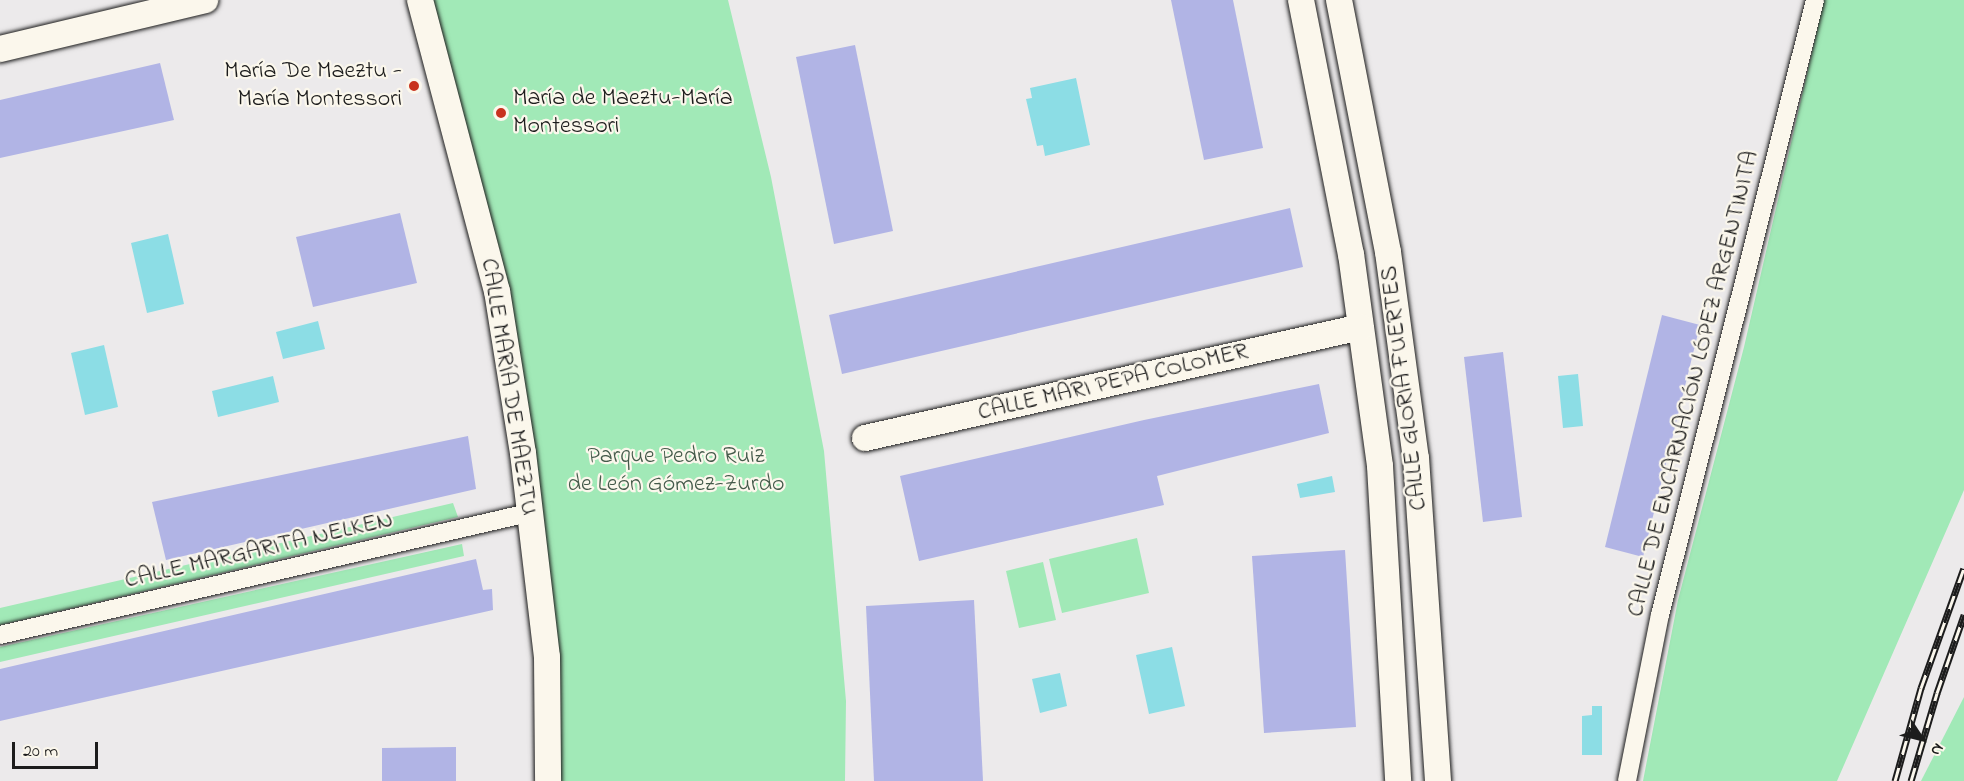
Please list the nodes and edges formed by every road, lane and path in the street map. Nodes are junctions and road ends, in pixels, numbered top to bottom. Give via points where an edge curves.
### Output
1 (206, 0) edge
2 (420, 0) edge
3 (1301, 0) edge
4 (1339, 0) edge
5 (1815, 0) edge
6 (0, 49) edge
7 (1361, 327) junction
8 (865, 438) dead end
9 (528, 513) junction
10 (0, 635) edge
11 (548, 781) edge
12 (1398, 781) edge
13 (1438, 781) edge
14 (1627, 781) edge

1 - 6 street
2 - 9 street, CALLE MARÍA DE MAEZTU via 497,291 524,453
3 - 7 street, CALLE GLORIA FUERTES via 1351,254
4 - 13 street, CALLE GLORIA FUERTES via 1388,252 1416,458
5 - 14 street, CALLE DE ENCARNACIÓN LÓPEZ ARGENTINITA via 1660,615
7 - 8 street, CALLE MARI PEPA COLOMER
7 - 12 street, CALLE GLORIA FUERTES via 1380,466
9 - 10 street, CALLE MARGARITA NELKEN
9 - 11 street, CALLE MARÍA DE MAEZTU via 547,657

